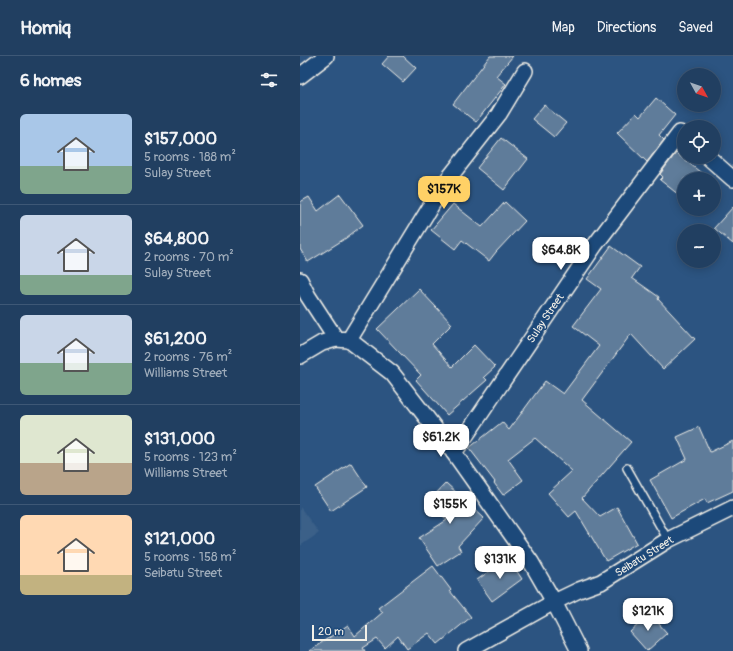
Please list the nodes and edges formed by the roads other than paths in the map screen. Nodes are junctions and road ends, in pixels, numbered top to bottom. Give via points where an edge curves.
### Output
1 (326, 56) edge
2 (525, 72) dead end
3 (300, 76) edge
4 (677, 137) edge
5 (716, 164) edge
6 (733, 178) edge
7 (300, 280) edge
8 (343, 339) junction
9 (300, 356) edge
10 (454, 453) junction
11 (627, 468) dead end
12 (733, 508) edge
13 (668, 540) junction
14 (554, 602) junction
15 (466, 651) edge
16 (579, 651) edge

1 - 3 street
2 - 8 street via 499,114 445,183
4 - 10 street, Sulay Street via 595,245
5 - 6 street
7 - 8 street via 308,296
8 - 9 street via 322,343
8 - 10 street via 392,373
10 - 14 street via 531,562
11 - 13 lane
12 - 13 street, Seibatu Street
13 - 14 street, Seibatu Street via 601,582
14 - 15 street, Seibatu Street
14 - 16 street

